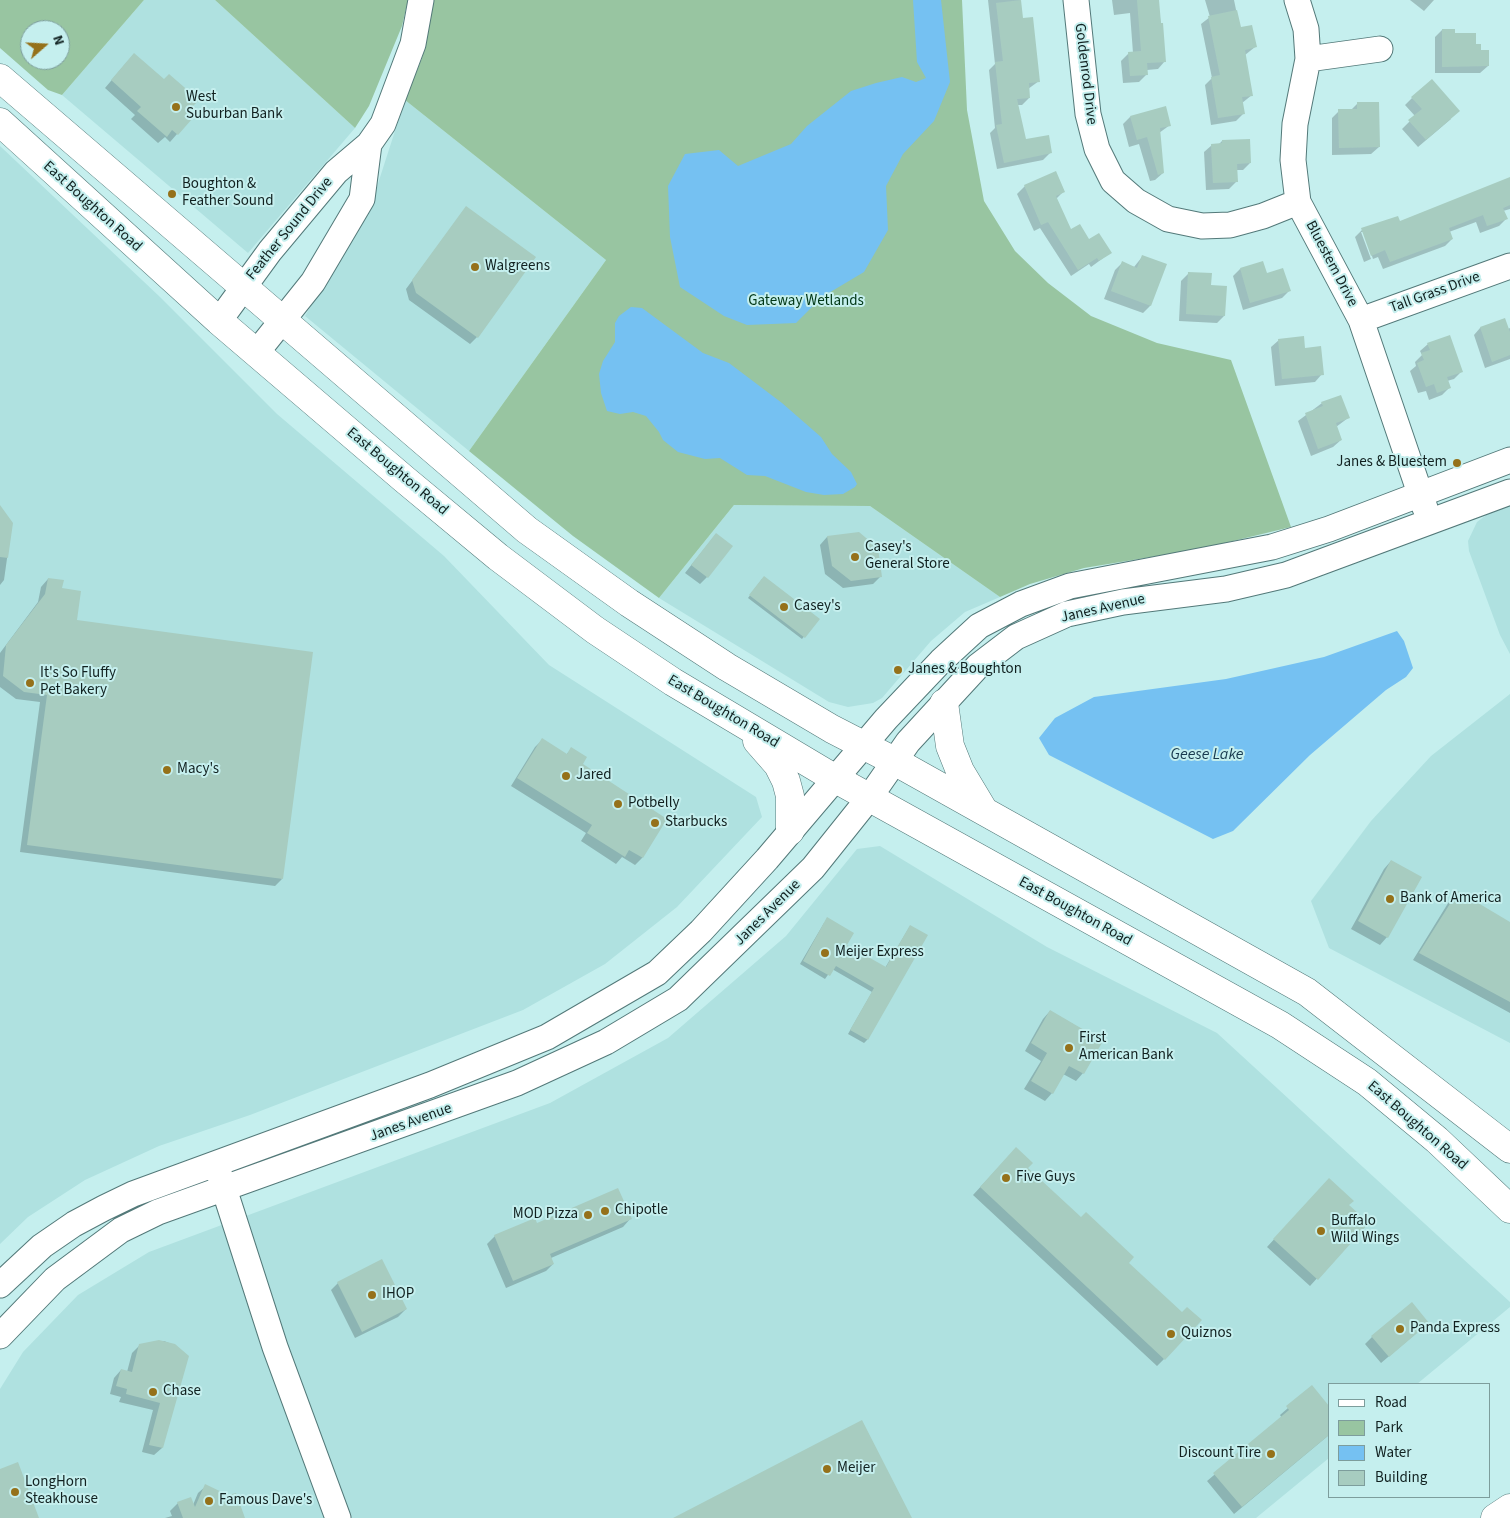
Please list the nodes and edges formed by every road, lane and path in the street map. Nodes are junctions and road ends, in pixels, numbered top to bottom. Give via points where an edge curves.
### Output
1 (422, 0) edge
2 (1076, 0) edge
3 (1297, 0) edge
4 (1380, 49) dead end
5 (1308, 59) junction
6 (0, 78) edge
7 (0, 122) edge
8 (370, 144) junction
9 (1298, 202) junction
10 (1510, 266) edge
11 (243, 288) junction
12 (1360, 320) junction
13 (220, 321) junction
14 (282, 322) junction
15 (257, 352) junction
16 (1510, 460) edge
17 (1510, 492) edge
18 (1420, 494) junction
19 (1429, 522) junction
20 (944, 703) junction
21 (741, 723) junction
22 (864, 744) junction
23 (896, 762) junction
24 (834, 778) junction
25 (869, 798) junction
26 (987, 814) junction
27 (790, 831) junction
28 (1510, 1149) edge
29 (216, 1165) junction
30 (224, 1189) junction
31 (1510, 1209) edge
32 (0, 1285) edge
33 (0, 1336) edge
34 (1510, 1508) edge
35 (338, 1518) edge
36 (1496, 1518) edge

1 - 8 street, Feather Sound Drive via 413,44 383,124
2 - 9 street, Goldenrod Drive via 1088,114 1097,149 1113,181 1136,201 1168,220 1202,226 1230,225
3 - 5 street, Bluestem Drive via 1306,29
4 - 5 street
5 - 9 street, Bluestem Drive via 1295,124 1293,160
6 - 11 main road
7 - 13 main road, East Boughton Road
8 - 11 street, Feather Sound Drive via 336,172
8 - 14 street, Feather Sound Drive via 362,199 313,282
9 - 12 street, Bluestem Drive
10 - 12 street, Tall Grass Drive
11 - 13 street, Feather Sound Drive
11 - 14 main road
12 - 18 street, Bluestem Drive
13 - 15 main road, East Boughton Road
14 - 15 street, Feather Sound Drive
14 - 22 main road via 527,530 726,668
15 - 21 main road, East Boughton Road via 498,557 595,630
16 - 18 street, Janes Avenue
17 - 19 street, Janes Avenue
18 - 19 street, Bluestem Drive
18 - 22 street, Janes Avenue via 1272,547 1174,568 1104,578 1070,586 1022,604 979,626 941,660
19 - 20 street, Janes Avenue via 1286,575 1226,589 1123,602 1068,614 1016,637 978,666
20 - 23 street, Janes Avenue via 908,742
20 - 26 main road via 950,746 960,771
21 - 24 main road, East Boughton Road
21 - 27 main road via 778,765 786,781 790,796
22 - 23 main road
22 - 24 street, Janes Avenue
23 - 25 street, Janes Avenue
23 - 26 main road
24 - 25 main road, East Boughton Road
24 - 27 street, Janes Avenue
25 - 30 street, Janes Avenue via 814,868 726,955 678,999 639,1023 606,1042 483,1097
25 - 31 main road, East Boughton Road via 1280,1025 1367,1082 1437,1140
26 - 28 main road via 1307,992
27 - 29 street, Janes Avenue via 701,931 657,973 590,1014 547,1037 430,1085
29 - 30 street
29 - 32 street, Janes Avenue via 133,1194 74,1224 42,1246
30 - 33 street, Janes Avenue via 158,1212 121,1230 55,1279
30 - 35 street via 275,1347
34 - 36 main road

